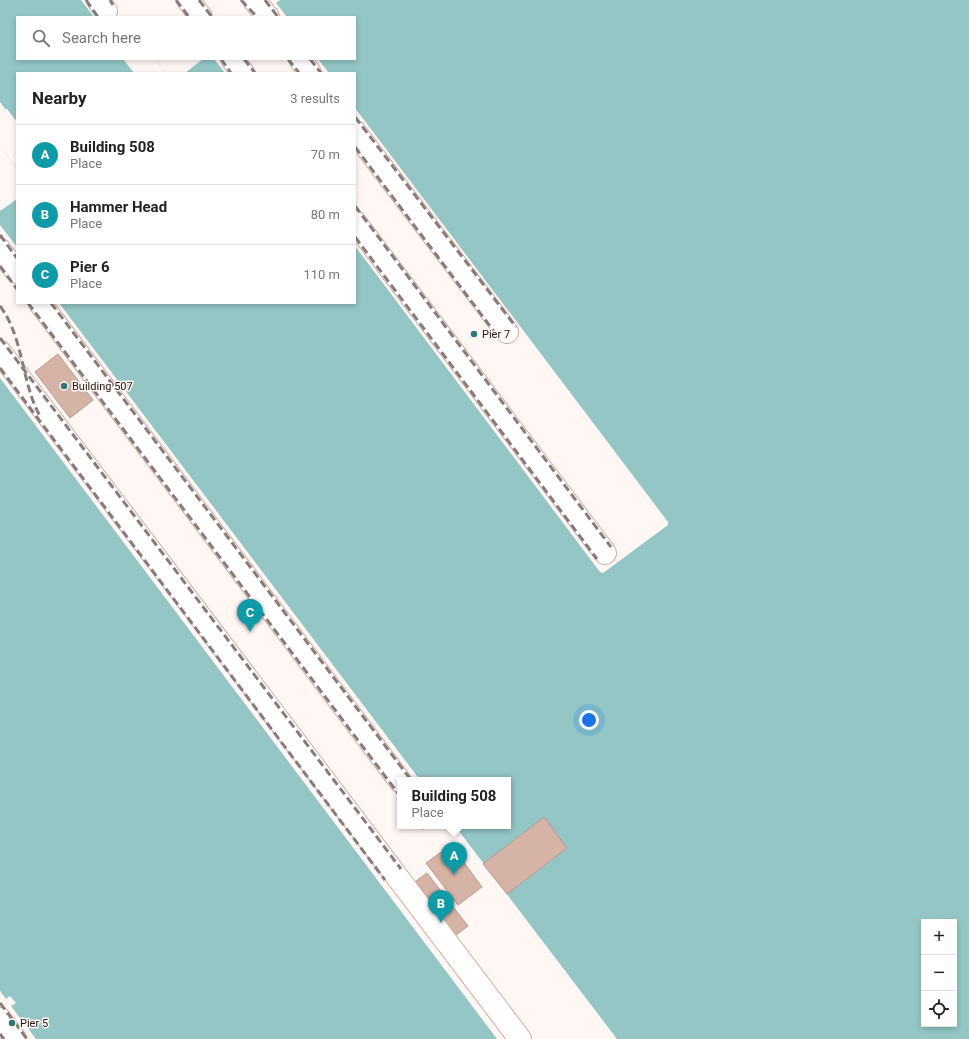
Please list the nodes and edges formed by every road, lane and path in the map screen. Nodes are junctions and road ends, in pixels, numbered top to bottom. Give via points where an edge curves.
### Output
1 (188, 0) edge
2 (254, 0) edge
3 (200, 16) edge
4 (267, 16) edge
5 (233, 60) edge
6 (301, 60) edge
7 (242, 72) edge
8 (309, 72) edge
9 (356, 133) edge
10 (356, 223) edge
11 (0, 250) edge
12 (16, 271) edge
13 (41, 304) edge
14 (507, 332) dead end
15 (0, 352) edge
16 (605, 554) dead end
17 (397, 777) edge
18 (0, 1018) edge
19 (15, 1039) edge
20 (520, 1039) edge

1 - 3 lane
2 - 4 lane
5 - 7 lane
6 - 8 lane
9 - 14 lane
10 - 16 lane
11 - 12 lane
13 - 17 lane
15 - 20 lane
18 - 19 lane

